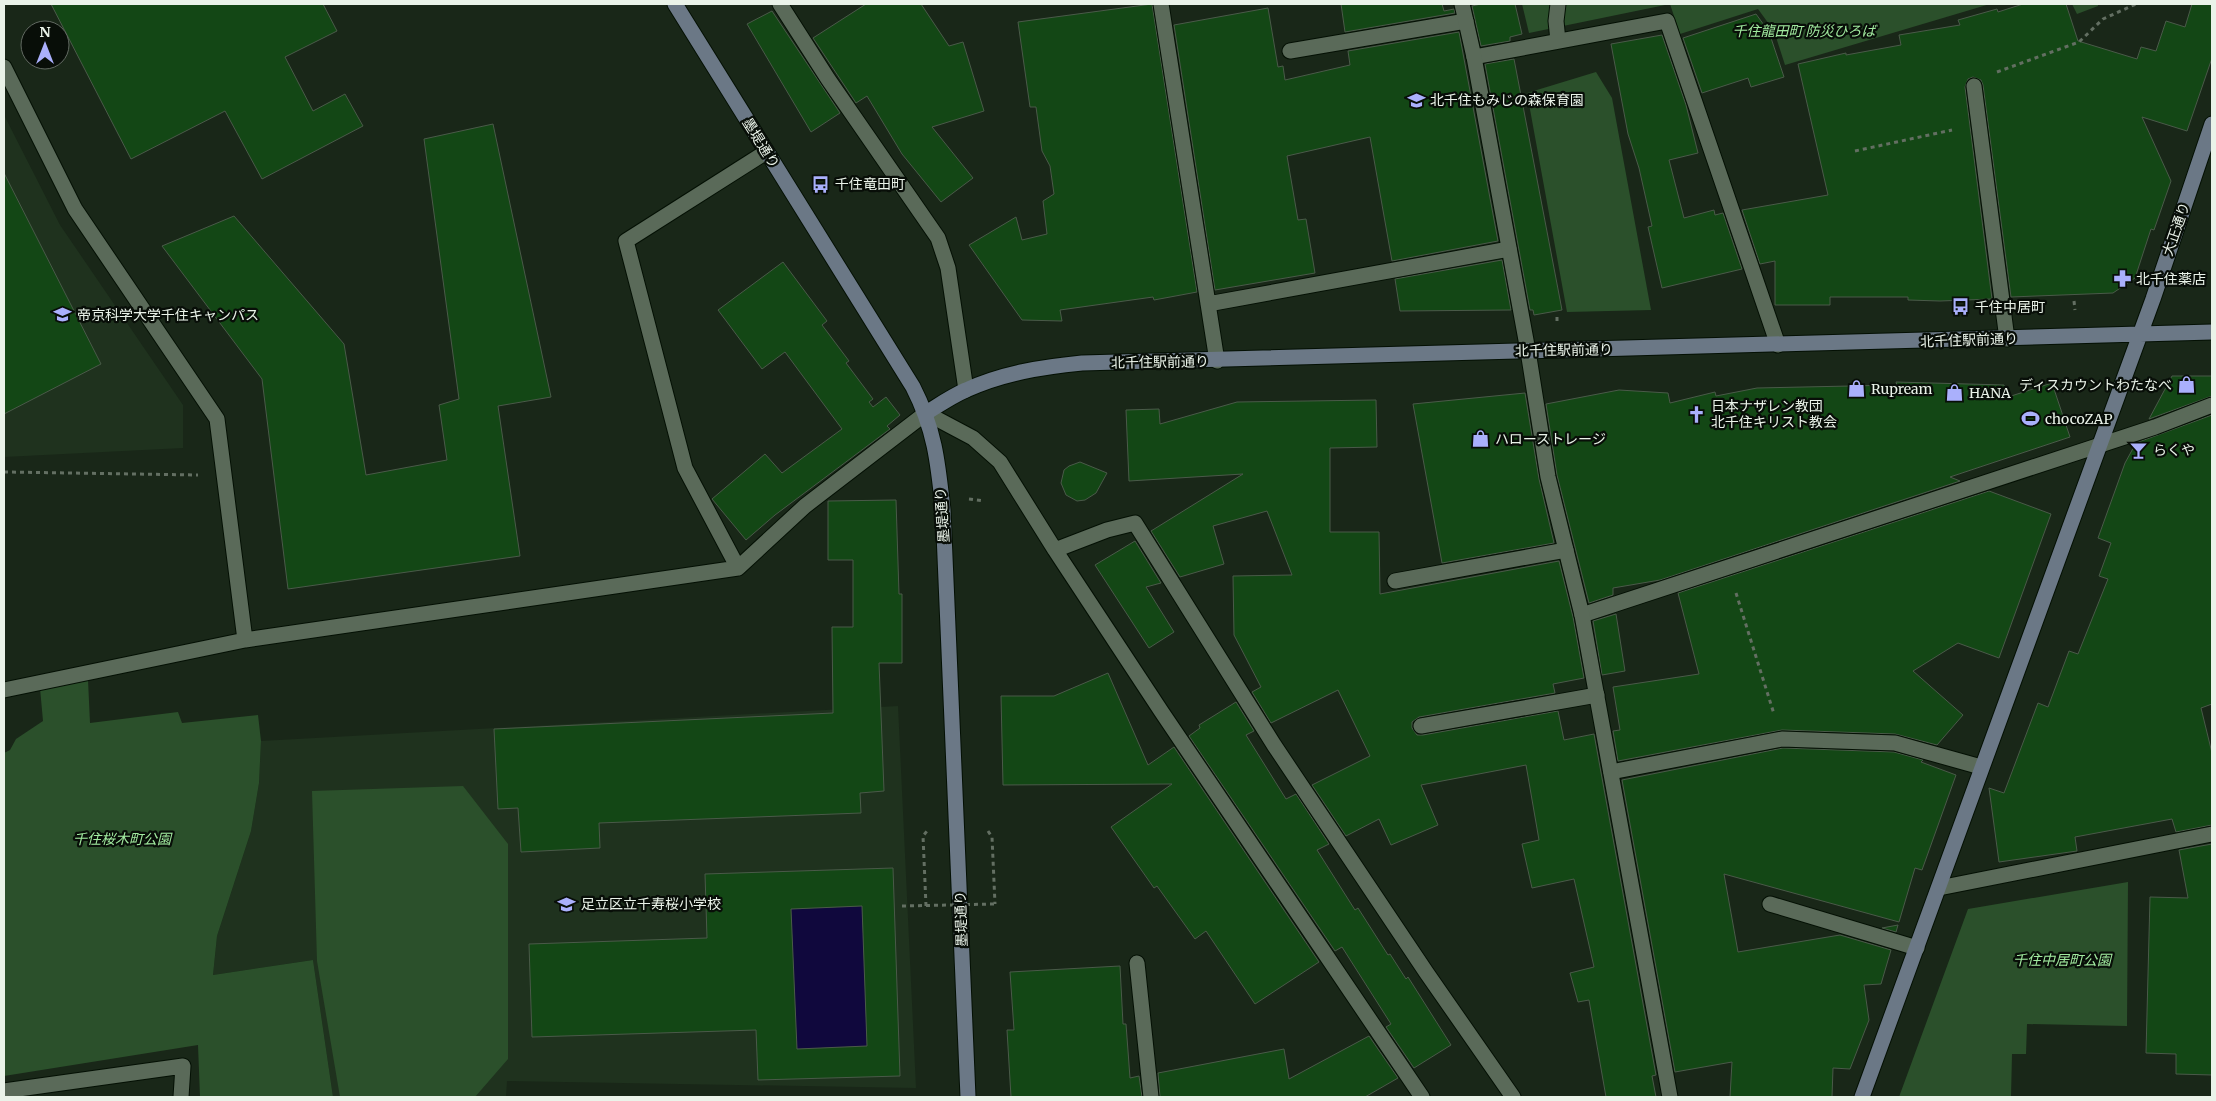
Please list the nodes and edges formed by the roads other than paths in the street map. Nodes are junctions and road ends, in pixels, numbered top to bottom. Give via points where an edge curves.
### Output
1 (675, 4) edge
2 (780, 4) edge
3 (1161, 4) edge
4 (1462, 4) edge
5 (1558, 4) edge
6 (1466, 21) junction
7 (1558, 41) junction
8 (1290, 51) dead end
9 (1474, 57) junction
10 (4, 67) edge
11 (1974, 86) road end
12 (2212, 124) edge
13 (766, 152) junction
14 (1509, 249) junction
15 (1208, 304) junction
16 (2212, 332) edge
17 (2140, 334) junction
18 (2007, 339) junction
19 (1778, 345) junction
20 (1528, 351) junction
21 (1217, 361) junction
22 (966, 390) junction
23 (2212, 405) edge
24 (926, 413) junction
25 (2100, 444) junction
26 (1055, 550) junction
27 (1566, 550) junction
28 (738, 568) junction
29 (1395, 582) dead end
30 (1582, 615) junction
31 (244, 640) junction
32 (4, 690) edge
33 (1597, 695) junction
34 (1421, 726) dead end
35 (1981, 767) junction
36 (1610, 772) junction
37 (2212, 834) edge
38 (1939, 888) junction
39 (1770, 904) dead end
40 (1916, 948) junction
41 (1136, 963) dead end
42 (4, 1091) edge
43 (181, 1097) edge
44 (968, 1097) edge
45 (1151, 1097) edge
46 (1422, 1097) edge
47 (1513, 1097) edge
48 (1670, 1097) edge
49 (1862, 1097) edge

1 - 13 street, 墨堤通り
2 - 22 street via 938,238 948,268
3 - 15 street
4 - 6 street
5 - 7 street
6 - 8 street
6 - 9 street
7 - 9 street
7 - 19 street via 1667,21
9 - 14 street
10 - 31 street via 76,209 216,419
11 - 18 street
12 - 17 street, 大正通り
13 - 24 street, 墨堤通り via 913,387
13 - 28 street via 626,241 685,468
14 - 15 street
14 - 20 street
15 - 21 street
16 - 17 street, 北千住駅前通り
17 - 18 street, 北千住駅前通り
17 - 25 street, 大正通り
18 - 19 street, 北千住駅前通り
19 - 20 street, 北千住駅前通り
20 - 21 street, 北千住駅前通り
20 - 27 street via 1548,477
21 - 22 street, 北千住駅前通り via 1041,367
22 - 24 street, 北千住駅前通り
23 - 25 street
24 - 26 street via 973,438 1000,462
24 - 28 street via 805,506
24 - 44 street, 墨堤通り via 934,441 943,510
25 - 30 street
25 - 35 street, 大正通り
26 - 46 street
26 - 47 street via 1135,523 1274,745
27 - 29 street
27 - 30 street
28 - 31 street
30 - 33 street
31 - 32 street
33 - 34 street
33 - 36 street
35 - 36 street via 1895,743 1782,739
35 - 38 street, 大正通り
36 - 48 street
37 - 38 street
38 - 40 street, 大正通り
39 - 40 street
40 - 49 street, 大正通り
41 - 45 street
42 - 43 street via 183,1066

